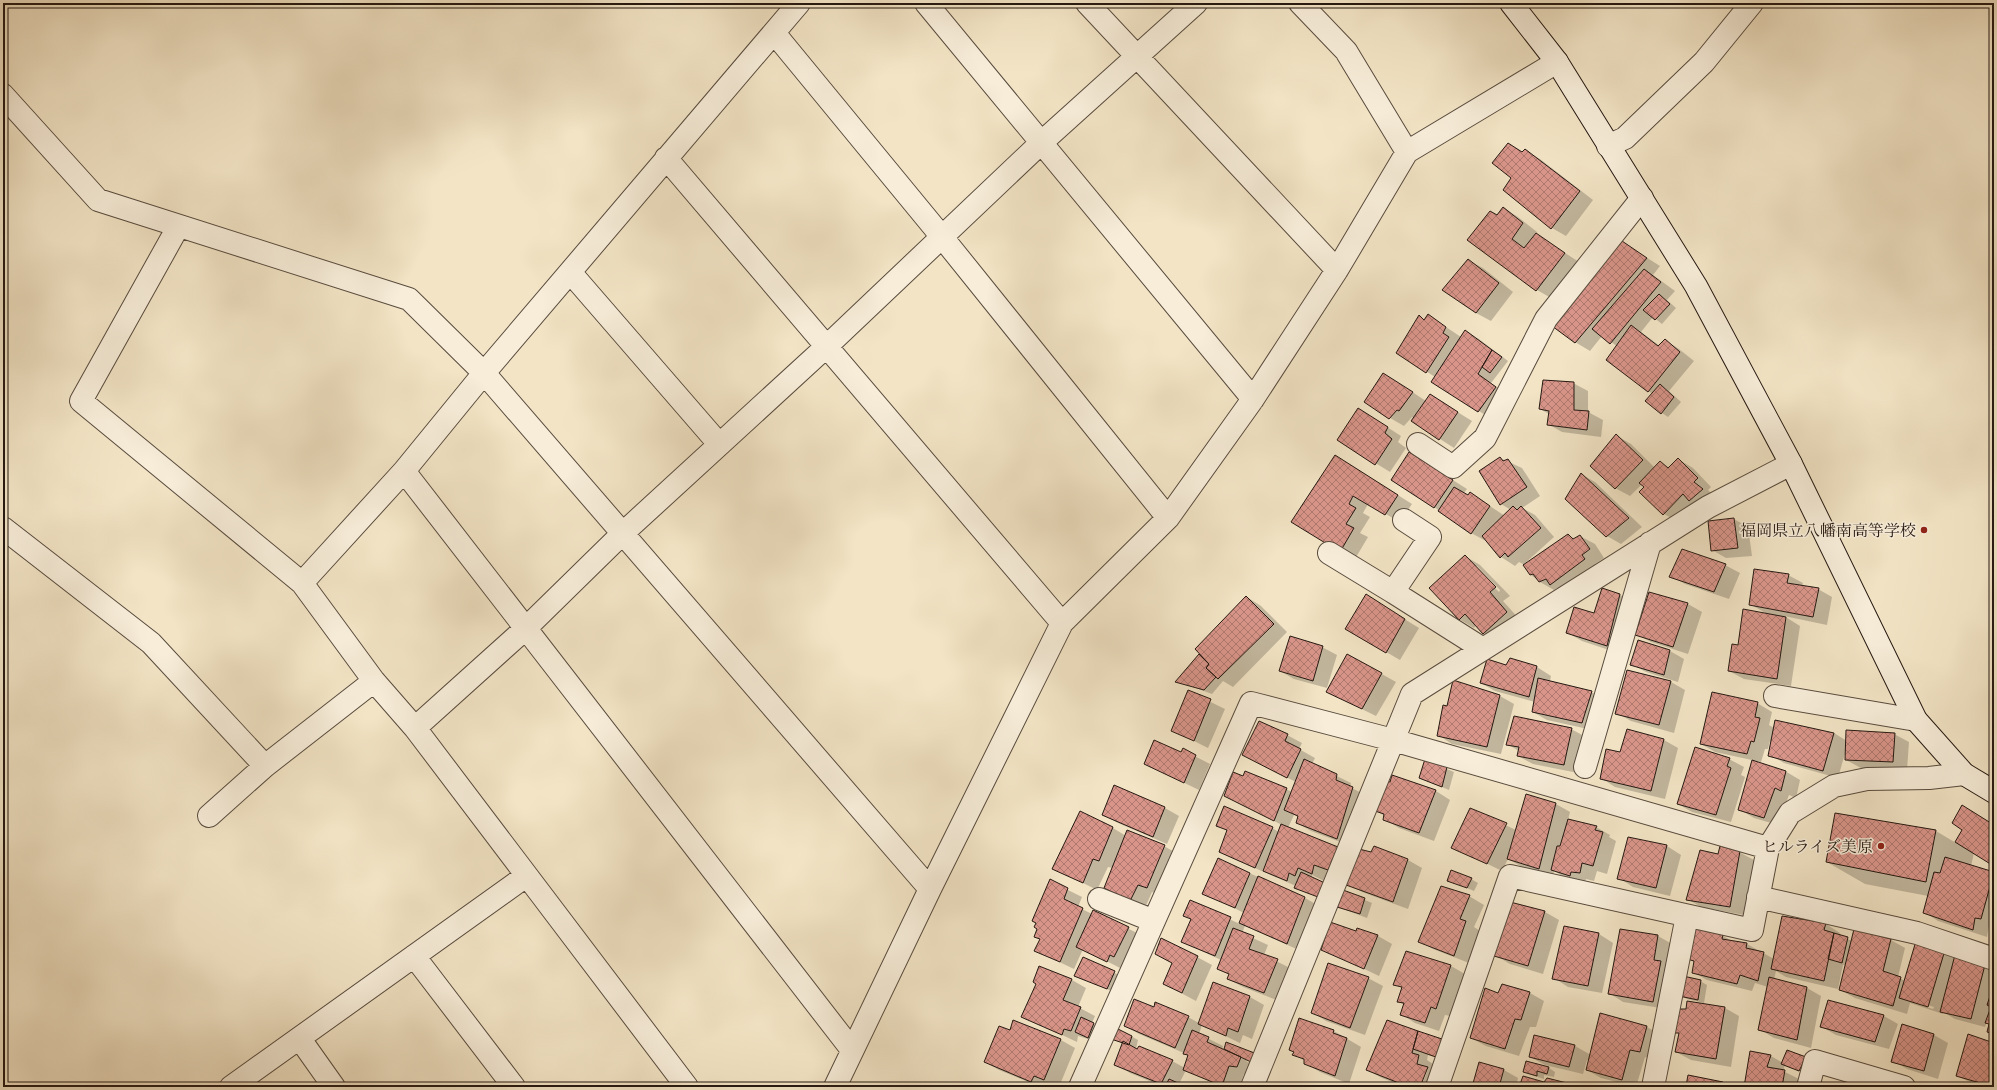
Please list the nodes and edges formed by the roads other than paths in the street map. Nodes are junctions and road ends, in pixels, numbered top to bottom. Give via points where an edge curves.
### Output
1 (799, 3) edge
2 (926, 3) edge
3 (1087, 3) edge
4 (1196, 3) edge
5 (1300, 3) edge
6 (1511, 3) edge
7 (1752, 3) edge
8 (775, 34) junction
9 (1138, 56) junction
10 (1557, 62) junction
11 (3, 95) edge
12 (1042, 142) junction
13 (1608, 146) junction
14 (1407, 152) junction
15 (666, 158) junction
16 (1642, 198) junction
17 (178, 227) junction
18 (942, 237) junction
19 (1337, 270) junction
20 (570, 272) junction
21 (827, 346) junction
22 (484, 373) junction
23 (1253, 399) junction
24 (719, 444) junction
25 (1418, 444) dead end
26 (1791, 464) junction
27 (404, 471) junction
28 (1168, 518) junction
29 (1404, 520) dead end
30 (3, 528) edge
31 (622, 534) junction
32 (1650, 543) junction
33 (1329, 553) dead end
34 (302, 583) junction
35 (1394, 592) junction
36 (1062, 623) junction
37 (524, 629) junction
38 (1483, 649) junction
39 (374, 681) junction
40 (1775, 696) dead end
41 (1916, 720) junction
42 (415, 728) junction
43 (1393, 740) junction
44 (265, 766) junction
45 (1585, 767) dead end
46 (1964, 774) junction
47 (1994, 792) edge
48 (209, 816) dead end
49 (1768, 848) junction
50 (526, 876) junction
51 (930, 889) junction
52 (1758, 898) junction
53 (1099, 899) dead end
54 (1687, 916) junction
55 (1154, 921) junction
56 (414, 956) junction
57 (1994, 959) edge
58 (300, 1039) junction
59 (852, 1050) junction
60 (231, 1087) edge
61 (334, 1087) edge
62 (514, 1087) edge
63 (687, 1087) edge
64 (835, 1087) edge
65 (1080, 1087) edge
66 (1252, 1087) edge
67 (1437, 1087) edge
68 (1653, 1087) edge
69 (1808, 1087) edge
70 (1904, 1087) edge

1 - 8 street
2 - 12 street
3 - 9 street
4 - 9 street
5 - 14 street via 1346,51
6 - 10 street
7 - 13 street via 1704,62 1625,138
8 - 15 street
8 - 18 street
9 - 12 street
9 - 19 street
10 - 13 street
10 - 14 street
11 - 17 street via 98,200
12 - 18 street
12 - 23 street
13 - 16 street
14 - 19 street
15 - 20 street
15 - 21 street
16 - 25 street via 1546,319 1485,438 1453,467
16 - 26 street via 1696,286
17 - 22 street via 409,299
17 - 34 street via 81,401
18 - 21 street
18 - 28 street
19 - 23 street
20 - 22 street
20 - 24 street
21 - 24 street
21 - 36 street
22 - 27 street
22 - 31 street
23 - 28 street
24 - 31 street
26 - 32 street via 1708,507
26 - 41 street
27 - 34 street
27 - 37 street
28 - 36 street
29 - 35 street via 1430,537
30 - 44 street via 150,643
31 - 37 street
31 - 51 street
32 - 38 street
32 - 45 street
33 - 35 street
34 - 39 street
35 - 38 street
36 - 51 street
37 - 42 street
37 - 59 street
38 - 43 street via 1412,694
39 - 42 street
39 - 44 street
40 - 41 street
41 - 46 street
42 - 50 street
43 - 49 street
43 - 55 street via 1251,703
43 - 66 street
44 - 48 street
46 - 47 street
46 - 49 street via 1929,778 1867,779 1834,786 1790,813
49 - 52 street
50 - 56 street
50 - 63 street
51 - 59 street
52 - 54 street via 1752,930
52 - 57 street via 1917,933
53 - 55 street
54 - 67 street via 1510,876
54 - 68 street
55 - 65 street
56 - 58 street
56 - 62 street
58 - 60 street
58 - 61 street
59 - 64 street
69 - 70 street via 1814,1061

